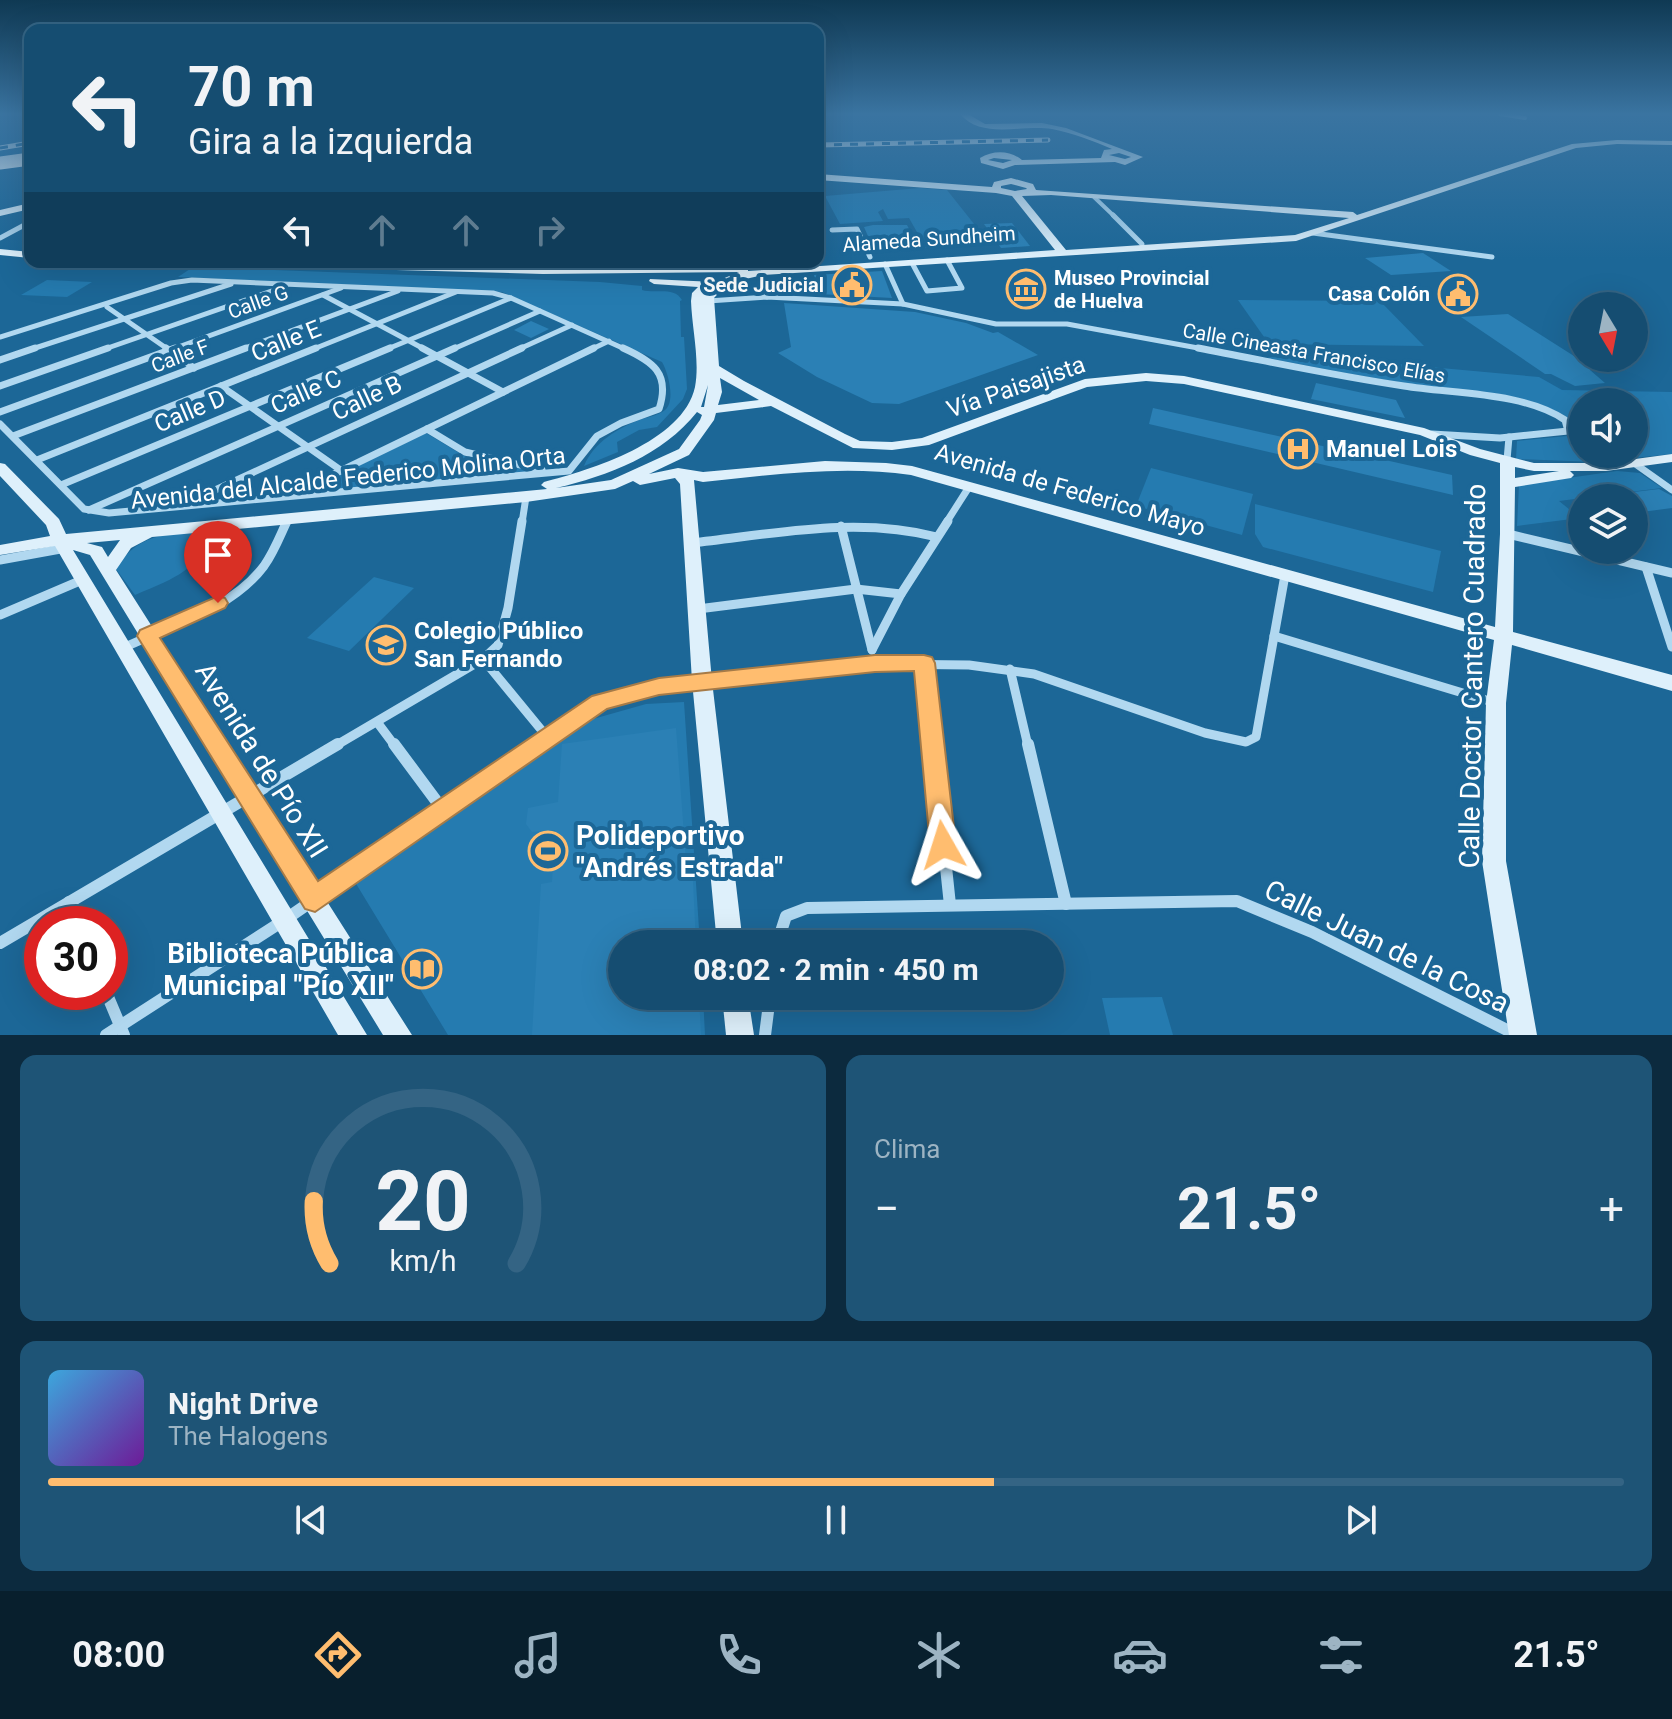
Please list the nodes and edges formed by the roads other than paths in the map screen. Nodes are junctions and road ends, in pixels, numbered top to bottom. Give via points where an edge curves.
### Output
1 (986, 162) edge
2 (1013, 162) edge
3 (1525, 162) edge
4 (1003, 166) junction
5 (824, 177) edge
6 (1011, 181) junction
7 (996, 190) junction
8 (1024, 191) junction
9 (1094, 197) junction
10 (0, 204) edge
11 (24, 205) edge
12 (24, 207) edge
13 (0, 213) edge
14 (1359, 216) junction
15 (24, 225) edge
16 (1335, 226) junction
17 (832, 230) dead end
18 (1313, 233) junction
19 (0, 238) edge
20 (1358, 238) junction
21 (1142, 244) junction
22 (1062, 251) junction
23 (24, 255) edge
24 (0, 256) edge
25 (870, 257) dead end
26 (1492, 257) dead end
27 (947, 260) junction
28 (912, 263) junction
29 (824, 264) edge
30 (885, 264) junction
31 (824, 266) edge
32 (592, 268) edge
33 (762, 268) edge
34 (768, 268) edge
35 (236, 282) junction
36 (669, 282) junction
37 (290, 284) junction
38 (713, 284) junction
39 (346, 287) junction
40 (403, 289) junction
41 (459, 291) junction
42 (323, 295) junction
43 (767, 297) junction
44 (511, 298) junction
45 (702, 301) junction
46 (903, 304) junction
47 (107, 307) dead end
48 (350, 309) junction
49 (540, 311) junction
50 (124, 319) junction
51 (377, 324) junction
52 (572, 325) junction
53 (146, 334) junction
54 (0, 337) edge
55 (407, 340) junction
56 (609, 341) junction
57 (169, 351) junction
58 (437, 356) junction
59 (0, 360) edge
60 (713, 367) junction
61 (194, 368) junction
62 (468, 373) junction
63 (0, 386) edge
64 (221, 386) junction
65 (503, 392) junction
66 (772, 401) junction
67 (249, 406) junction
68 (712, 408) junction
69 (0, 412) edge
70 (688, 415) junction
71 (0, 424) edge
72 (278, 426) junction
73 (427, 429) junction
74 (1424, 432) junction
75 (13, 436) junction
76 (840, 437) junction
77 (1509, 437) junction
78 (924, 442) junction
79 (652, 446) junction
80 (308, 447) junction
81 (1672, 458) edge
82 (37, 460) junction
83 (1507, 460) junction
84 (1648, 461) edge
85 (825, 465) junction
86 (0, 467) edge
87 (1568, 467) edge
88 (653, 468) junction
89 (1600, 468) edge
90 (1641, 468) edge
91 (342, 471) junction
92 (546, 471) junction
93 (912, 471) junction
94 (678, 473) junction
95 (615, 484) junction
96 (1506, 484) junction
97 (61, 485) junction
98 (969, 487) junction
99 (1672, 490) edge
100 (289, 496) junction
101 (526, 497) junction
102 (179, 507) junction
103 (89, 510) junction
104 (288, 518) junction
105 (841, 526) junction
106 (159, 530) junction
107 (1508, 534) junction
108 (937, 537) junction
109 (64, 542) junction
110 (0, 543) edge
111 (692, 543) junction
112 (0, 550) edge
113 (0, 560) edge
114 (1646, 567) junction
115 (107, 571) junction
116 (1672, 573) edge
117 (1285, 575) junction
118 (82, 580) junction
119 (856, 589) junction
120 (901, 594) junction
121 (698, 609) junction
122 (0, 615) edge
123 (148, 636) junction
124 (1274, 636) junction
125 (1504, 638) junction
126 (1672, 647) edge
127 (123, 648) junction
128 (872, 650) junction
129 (483, 659) junction
130 (924, 663) junction
131 (875, 664) junction
132 (1010, 669) junction
133 (702, 681) junction
134 (1672, 683) edge
135 (1496, 703) junction
136 (377, 722) junction
137 (548, 738) junction
138 (250, 798) junction
139 (443, 810) junction
140 (222, 813) junction
141 (315, 899) junction
142 (69, 902) junction
143 (1066, 904) junction
144 (950, 905) junction
145 (71, 906) edge
146 (286, 919) junction
147 (729, 930) edge
148 (782, 930) edge
149 (0, 943) edge
150 (114, 1010) edge
151 (737, 1010) edge
152 (768, 1010) edge
153 (122, 1030) edge
154 (106, 1035) edge
155 (353, 1035) edge
156 (398, 1035) edge
157 (740, 1035) edge
158 (765, 1035) edge
159 (1520, 1035) edge

1 - 4 street
2 - 4 street
3 - 14 street, Alameda Sundheim
4 - 6 street
5 - 7 street
6 - 7 street via 997,184
6 - 8 street
7 - 8 street
8 - 9 street
8 - 22 street
9 - 14 street
9 - 21 street
10 - 11 street
12 - 13 street
14 - 16 street, Alameda Sundheim
15 - 19 street
16 - 18 street, Alameda Sundheim
16 - 20 street
17 - 25 street via 857,229
18 - 20 street
18 - 21 street, Alameda Sundheim
18 - 22 street, Alameda Sundheim
20 - 26 street
21 - 22 street, Alameda Sundheim
22 - 27 street, Alameda Sundheim
22 - 29 street, Alameda Sundheim
23 - 24 street
27 - 28 street, Alameda Sundheim
27 - 28 street via 962,288 927,291
28 - 30 street, Alameda Sundheim
30 - 31 street, Alameda Sundheim
30 - 46 street
32 - 36 street, Alameda Sundheim via 595,276
33 - 38 street, Alameda Sundheim via 728,274
34 - 43 street
35 - 37 street
35 - 50 street
35 - 54 street via 171,283
36 - 38 street, Alameda Sundheim
36 - 45 street
37 - 39 street
37 - 53 street
38 - 45 street
39 - 40 street
39 - 42 street, Calle G
40 - 41 street
40 - 48 street, Calle F
41 - 44 street
41 - 51 street, Calle E
42 - 48 street
42 - 57 street, Calle G
43 - 45 street, Calle Cineasta Francisco Elías
43 - 46 street, Calle Cineasta Francisco Elías
44 - 49 street
44 - 55 street, Calle D
45 - 60 street, Avenida del Alcalde Federico Molina Orta
45 - 70 street via 701,388
46 - 77 street, Calle Cineasta Francisco Elías via 996,324 1067,324 1402,386 1530,403 1565,420 1568,431
47 - 50 street
48 - 51 street
48 - 61 street, Calle F
49 - 52 street
49 - 58 street, Calle C
50 - 53 street
50 - 59 street
51 - 55 street
51 - 64 street, Calle E
52 - 56 street
52 - 62 street, Calle B
53 - 57 street
53 - 63 street
55 - 58 street
55 - 67 street, Calle D
56 - 65 street
56 - 92 street via 656,366 663,399 659,409 603,432 569,471
57 - 61 street
57 - 69 street, Calle G
58 - 62 street
58 - 72 street, Calle C
60 - 66 street, Vía Paisajista
60 - 68 street, Avenida del Alcalde Federico Molina Orta
61 - 75 street, Calle F
62 - 65 street
62 - 80 street, Calle B
64 - 67 street
64 - 82 street, Calle E
65 - 73 street
66 - 68 street
66 - 76 street, Vía Paisajista
67 - 72 street
67 - 97 street, Calle D
68 - 70 street
68 - 88 street, Avenida del Alcalde Federico Molina Orta via 684,452
70 - 79 street, Avenida del Alcalde Federico Molina Orta
71 - 75 street
72 - 80 street
72 - 103 street, Calle C
73 - 91 street
73 - 92 street via 484,458
74 - 77 street, Calle Cineasta Francisco Elías
74 - 78 street, Vía Paisajista via 1184,380 1146,377 1085,383
74 - 83 street, Vía Paisajista
75 - 82 street
76 - 78 street, Vía Paisajista via 858,445
76 - 85 street
77 - 83 street
78 - 93 street via 912,458
79 - 88 street via 648,459
79 - 109 street, Avenida del Alcalde Federico Molina Orta via 592,473 542,486
80 - 91 street
80 - 102 street, Calle B
81 - 84 street
82 - 97 street
83 - 87 street, Vía Paisajista
83 - 96 street, Calle Doctor Cantero Cuadrado
85 - 93 street, Avenida de Federico Mayo
85 - 94 street, Avenida de Federico Mayo via 703,477
86 - 109 street
88 - 94 street
88 - 95 street, Avenida del Alcalde Federico Molina Orta
89 - 96 street
90 - 99 street
91 - 100 street
92 - 100 street
93 - 98 street, Avenida de Federico Mayo
94 - 95 street, Avenida de Federico Mayo
94 - 111 street via 688,483
95 - 101 street, Avenida del Alcalde Federico Molina Orta
96 - 107 street, Calle Doctor Cantero Cuadrado
97 - 103 street
98 - 108 street
98 - 117 street, Avenida de Federico Mayo
100 - 102 street
101 - 104 street, Avenida del Alcalde Federico Molina Orta
101 - 129 street via 510,601 498,645
102 - 103 street
104 - 106 street, Avenida del Alcalde Federico Molina Orta
104 - 123 street via 262,569 244,585
105 - 108 street via 899,527
105 - 111 street
105 - 119 street
106 - 109 street, Avenida del Alcalde Federico Molina Orta
106 - 115 street via 125,544
107 - 114 street
107 - 125 street, Calle Doctor Cantero Cuadrado
108 - 120 street
109 - 110 street, Avenida del Alcalde Federico Molina Orta
109 - 112 street, Avenida del Alcalde Federico Molina Orta
109 - 113 street
109 - 115 street, Avenida de Pío XII via 96,551
109 - 118 street
111 - 121 street
114 - 116 street
114 - 126 street
115 - 123 street, Avenida de Pío XII
117 - 124 street
117 - 125 street, Avenida de Federico Mayo
118 - 122 street
118 - 127 street
119 - 120 street
119 - 121 street
119 - 128 street
120 - 128 street
121 - 133 street
123 - 127 street
123 - 138 street, Avenida de Pío XII
124 - 132 street via 1256,737 1246,742
124 - 135 street
125 - 134 street, Avenida de Federico Mayo
125 - 135 street, Calle Doctor Cantero Cuadrado
127 - 140 street
128 - 131 street
129 - 136 street
129 - 137 street
130 - 131 street
130 - 132 street
130 - 144 street
131 - 133 street
132 - 143 street
133 - 137 street via 659,686 600,703
133 - 147 street
135 - 159 street, Calle Doctor Cantero Cuadrado via 1494,861
136 - 138 street
136 - 139 street
137 - 139 street
138 - 140 street
138 - 141 street, Avenida de Pío XII
139 - 141 street
140 - 142 street
140 - 146 street
141 - 146 street
141 - 156 street, Avenida de Pío XII
142 - 145 street
142 - 149 street
143 - 144 street, Calle Juan de la Cosa
143 - 159 street, Calle Juan de la Cosa via 1237,901 1312,932
144 - 148 street, Calle Juan de la Cosa via 807,908 786,916
146 - 153 street
146 - 155 street
150 - 153 street
151 - 157 street
152 - 158 street
153 - 154 street

